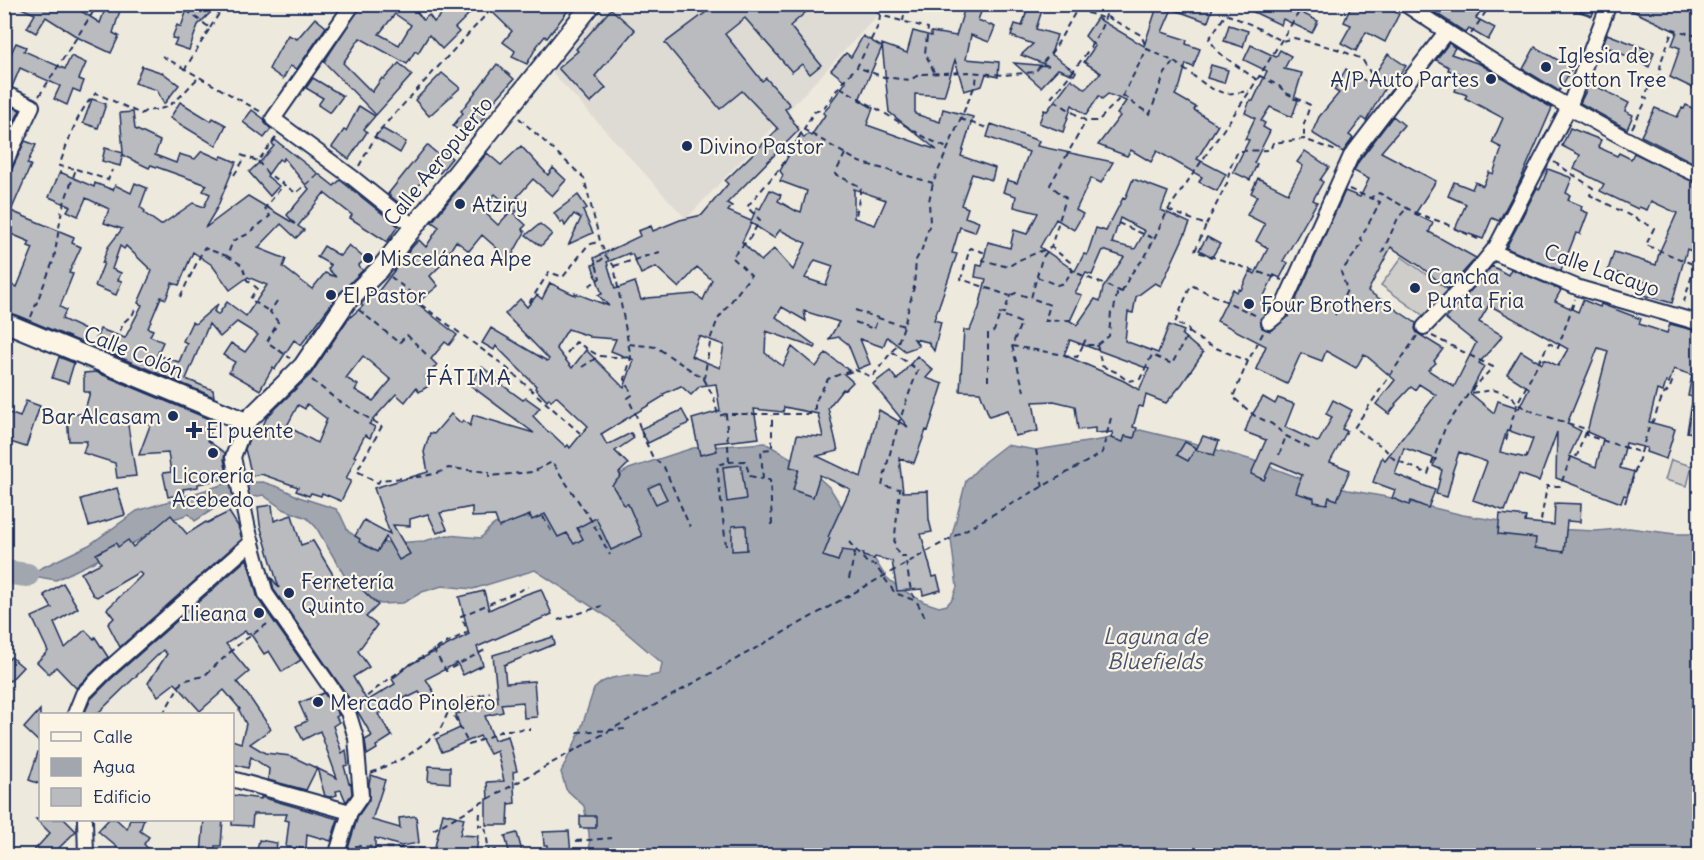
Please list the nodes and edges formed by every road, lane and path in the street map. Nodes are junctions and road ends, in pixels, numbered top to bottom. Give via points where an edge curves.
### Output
1 (101, 4) edge
2 (178, 4) edge
3 (225, 4) edge
4 (353, 4) edge
5 (496, 4) edge
6 (592, 4) edge
7 (869, 4) edge
8 (906, 4) edge
9 (1080, 4) edge
10 (1108, 4) edge
11 (1304, 4) edge
12 (1405, 4) edge
13 (1491, 4) edge
14 (1609, 4) edge
15 (95, 5) edge
16 (1077, 9) junction
17 (880, 15) junction
18 (1106, 18) junction
19 (903, 21) junction
20 (210, 28) junction
21 (1446, 32) junction
22 (1700, 37) edge
23 (1282, 41) junction
24 (1465, 44) junction
25 (1148, 49) junction
26 (162, 56) dead end
27 (1173, 61) junction
28 (857, 67) junction
29 (185, 69) junction
30 (977, 73) junction
31 (935, 74) junction
32 (1260, 76) junction
33 (199, 77) junction
34 (1257, 80) junction
35 (840, 87) junction
36 (1250, 91) junction
37 (4, 93) edge
38 (1398, 93) junction
39 (1123, 95) junction
40 (32, 106) junction
41 (1569, 107) junction
42 (508, 108) junction
43 (273, 119) junction
44 (960, 119) junction
45 (1086, 121) junction
46 (284, 127) junction
47 (987, 128) dead end
48 (803, 129) junction
49 (1304, 139) junction
50 (1626, 139) junction
51 (947, 148) junction
52 (845, 154) junction
53 (241, 155) dead end
54 (1351, 156) junction
55 (1544, 156) junction
56 (245, 158) junction
57 (258, 161) junction
58 (332, 162) junction
59 (4, 165) edge
60 (76, 169) junction
61 (112, 170) dead end
62 (234, 175) dead end
63 (1700, 176) edge
64 (353, 178) junction
65 (933, 183) junction
66 (284, 184) junction
67 (1338, 185) junction
68 (1370, 198) junction
69 (1407, 208) junction
70 (1168, 210) junction
71 (856, 216) dead end
72 (1118, 223) dead end
73 (1206, 225) junction
74 (414, 227) junction
75 (1155, 239) junction
76 (600, 241) junction
77 (1051, 247) junction
78 (1494, 249) junction
79 (663, 251) dead end
80 (1382, 253) dead end
81 (227, 256) junction
82 (606, 256) junction
83 (614, 266) junction
84 (380, 269) junction
85 (1072, 271) junction
86 (1037, 277) junction
87 (1293, 284) junction
88 (589, 286) dead end
89 (1579, 288) junction
90 (1122, 292) junction
91 (1010, 296) junction
92 (180, 297) dead end
93 (1031, 298) junction
94 (347, 301) junction
95 (277, 302) dead end
96 (529, 303) dead end
97 (136, 306) dead end
98 (855, 310) dead end
99 (270, 312) junction
100 (1000, 314) junction
101 (1335, 315) dead end
102 (878, 318) junction
103 (1680, 318) junction
104 (1070, 321) dead end
105 (4, 322) edge
106 (855, 322) dead end
107 (1269, 322) junction
108 (1700, 323) edge
109 (904, 326) junction
110 (1423, 329) junction
111 (25, 331) junction
112 (1189, 332) junction
113 (1087, 337) dead end
114 (629, 344) junction
115 (1083, 345) junction
116 (1097, 345) junction
117 (1012, 346) junction
118 (892, 352) junction
119 (426, 354) dead end
120 (567, 354) dead end
121 (599, 356) junction
122 (632, 358) junction
123 (1248, 361) junction
124 (106, 365) junction
125 (582, 367) dead end
126 (300, 368) junction
127 (1674, 377) dead end
128 (704, 379) junction
129 (988, 381) dead end
130 (1024, 391) dead end
131 (1469, 393) junction
132 (1517, 404) junction
133 (772, 413) junction
134 (726, 414) junction
135 (1111, 418) dead end
136 (246, 422) junction
137 (1586, 429) junction
138 (580, 434) dead end
139 (1286, 436) junction
140 (1506, 440) dead end
141 (1036, 450) dead end
142 (1313, 450) dead end
143 (1642, 453) junction
144 (1279, 455) dead end
145 (729, 462) junction
146 (763, 479) junction
147 (1043, 488) dead end
148 (1625, 503) dead end
149 (543, 517) dead end
150 (1541, 520) dead end
151 (772, 525) dead end
152 (690, 527) dead end
153 (550, 531) dead end
154 (250, 535) junction
155 (849, 542) dead end
156 (726, 546) dead end
157 (855, 552) junction
158 (610, 555) dead end
159 (849, 579) dead end
160 (528, 587) dead end
161 (916, 601) junction
162 (602, 606) dead end
163 (280, 615) junction
164 (924, 617) dead end
165 (558, 620) dead end
166 (434, 649) junction
167 (485, 650) dead end
168 (490, 692) dead end
169 (450, 708) junction
170 (348, 712) junction
171 (75, 713) edge
172 (165, 713) edge
173 (531, 729) dead end
174 (627, 729) dead end
175 (577, 732) dead end
176 (360, 777) junction
177 (234, 780) edge
178 (350, 813) junction
179 (480, 813) dead end
180 (85, 821) edge
181 (433, 830) dead end
182 (612, 838) dead end
183 (576, 841) dead end
184 (338, 850) edge
185 (489, 852) junction
186 (86, 855) edge
187 (501, 855) edge

1 - 15 path
2 - 20 path
3 - 20 path
4 - 43 street
5 - 64 path via 378,132
6 - 42 street, Calle Aeropuerto
7 - 17 path
8 - 19 path
9 - 16 path
10 - 18 path
11 - 23 path
12 - 21 street
13 - 24 path
14 - 41 street
15 - 40 path
16 - 18 path
16 - 30 path via 1055,48 1035,72
17 - 19 path
17 - 28 path
18 - 25 path via 1141,35
18 - 45 path via 1079,65 1051,98
19 - 31 path via 928,28 925,53
20 - 29 path
21 - 24 street
21 - 38 street
22 - 50 path via 1673,29 1658,84 1652,82
23 - 32 path
23 - 34 path via 1226,14 1209,39 1219,53
23 - 38 path via 1294,38 1362,58 1376,82
24 - 41 street
25 - 27 path
25 - 39 path
26 - 29 path
27 - 36 path via 1210,88 1226,94
27 - 39 path via 1150,114
28 - 31 path via 884,77 910,80 920,74
28 - 35 path
29 - 33 path
30 - 31 path
30 - 44 path
32 - 34 path
32 - 49 path via 1310,105
33 - 43 path
33 - 60 path via 168,108 141,114 96,93 75,123 59,166
34 - 36 path
35 - 48 path
35 - 51 path
36 - 70 path
37 - 40 street
38 - 54 street
39 - 45 path via 1098,121
40 - 59 street
41 - 50 street
41 - 55 street
42 - 74 street, Calle Aeropuerto
42 - 76 path via 584,178
43 - 46 street
44 - 47 path
44 - 51 path
45 - 77 path via 1050,185 1066,198
46 - 57 path
46 - 58 street
48 - 52 path
48 - 128 path via 781,167 747,207 760,220 732,257 751,275 718,319
49 - 54 path
49 - 73 path via 1273,143 1270,150 1238,151
50 - 63 street
51 - 65 path
52 - 65 path via 859,162
52 - 71 path via 835,174 861,187
53 - 56 path
54 - 67 street
55 - 78 street
55 - 103 path via 1593,188 1590,195 1654,228 1646,246 1695,265
56 - 57 path
56 - 62 path
57 - 66 path via 267,173
58 - 64 street
58 - 66 path via 296,193
60 - 61 path via 108,180
60 - 111 path via 62,209 54,259
64 - 74 street
65 - 109 path via 930,223 916,260
66 - 81 path via 265,208 270,216 234,241
67 - 68 path
67 - 87 street
68 - 69 path via 1379,193
68 - 101 path via 1380,202 1361,238 1363,243 1341,273 1347,290
69 - 78 path
69 - 80 path via 1398,218
70 - 73 path
70 - 75 path
72 - 75 path
73 - 87 path via 1195,251
74 - 84 street, Calle Aeropuerto
75 - 90 path
76 - 82 path
76 - 96 path via 588,246 563,277 549,272
77 - 85 path via 1070,262
77 - 86 path via 1042,258
77 - 91 path via 1008,267 983,260 983,252 970,248 961,279
78 - 89 street, Calle Lacayo
78 - 110 street
79 - 83 path
81 - 92 path via 204,248
81 - 99 path via 242,265 247,280 257,288 250,299
82 - 83 path
82 - 88 path via 596,264 600,278
83 - 114 path
84 - 94 street, Calle Aeropuerto
84 - 138 path via 415,296 416,301 502,364
85 - 86 path via 1064,283 1057,285
85 - 90 path
86 - 93 path
87 - 107 street via 1280,313
89 - 103 street, Calle Lacayo
89 - 132 path via 1558,348 1549,343
90 - 116 path via 1117,294 1111,312 1109,336
91 - 93 path via 1016,292
91 - 100 path via 1004,313
93 - 104 path via 1050,305 1045,321
94 - 119 path via 399,343 407,335
94 - 126 street, Calle Aeropuerto
95 - 99 path
97 - 124 path via 123,322
98 - 102 path
99 - 126 path via 278,322 267,342
100 - 117 path via 1021,323
100 - 129 path via 994,331 988,333
102 - 106 path via 874,329
102 - 109 path
103 - 108 street, Calle Lacayo
105 - 111 street, Calle Colón
107 - 112 path via 1191,285 1175,323
107 - 123 path
109 - 118 path
110 - 131 path via 1493,367
110 - 131 path via 1354,428 1394,459 1428,474 1446,428
111 - 124 street, Calle Colón
112 - 116 path via 1172,364 1152,355 1140,379 1128,381 1102,366
112 - 123 path via 1206,344
113 - 115 path
114 - 122 path
114 - 128 path via 656,347
115 - 116 path
115 - 117 path via 1077,357
117 - 130 path
118 - 133 path via 872,377 853,369 828,379 810,414
118 - 161 path via 918,370 901,412 882,486 900,489 894,544 899,556 905,556
120 - 121 path via 576,342
121 - 122 path
121 - 125 path
122 - 152 path via 625,379 632,395 628,398 653,458 664,467
123 - 139 path via 1233,397 1255,417
124 - 136 street, Calle Colón
126 - 136 street, Calle Aeropuerto
126 - 158 path via 336,400 382,426 357,471 378,483 448,468 489,472 489,476 533,472 552,462
127 - 143 path via 1650,424
128 - 134 path via 718,416
131 - 132 path via 1494,390 1512,396
132 - 137 path
132 - 140 path
133 - 134 path
133 - 146 path via 772,449 761,450
134 - 145 path
135 - 181 path via 1102,453
136 - 154 street, Calle Aeropuerto via 233,457
137 - 143 path via 1586,435
137 - 150 path via 1577,456 1572,455 1560,486 1547,486
139 - 142 path
139 - 144 path
141 - 147 path
143 - 148 path
145 - 146 path via 745,461 750,476
145 - 156 path via 717,465
146 - 151 path via 770,480
149 - 153 path
154 - 163 street via 267,594
154 - 171 street via 82,694
155 - 157 path
157 - 159 path
157 - 161 path via 875,565 895,593
160 - 166 path via 461,616 468,632
161 - 164 path
162 - 165 path
163 - 170 street
163 - 172 path via 239,644 204,676 182,681
166 - 167 path via 446,671
166 - 170 path via 390,676
168 - 169 path
169 - 173 path via 469,745 504,730
169 - 176 path via 439,732 406,757
170 - 176 street via 356,738
174 - 175 path
176 - 178 street via 361,796
177 - 178 street
178 - 184 street
179 - 185 path via 479,826 485,826
180 - 186 street
182 - 183 path
184 - 185 path
185 - 187 path via 499,849

